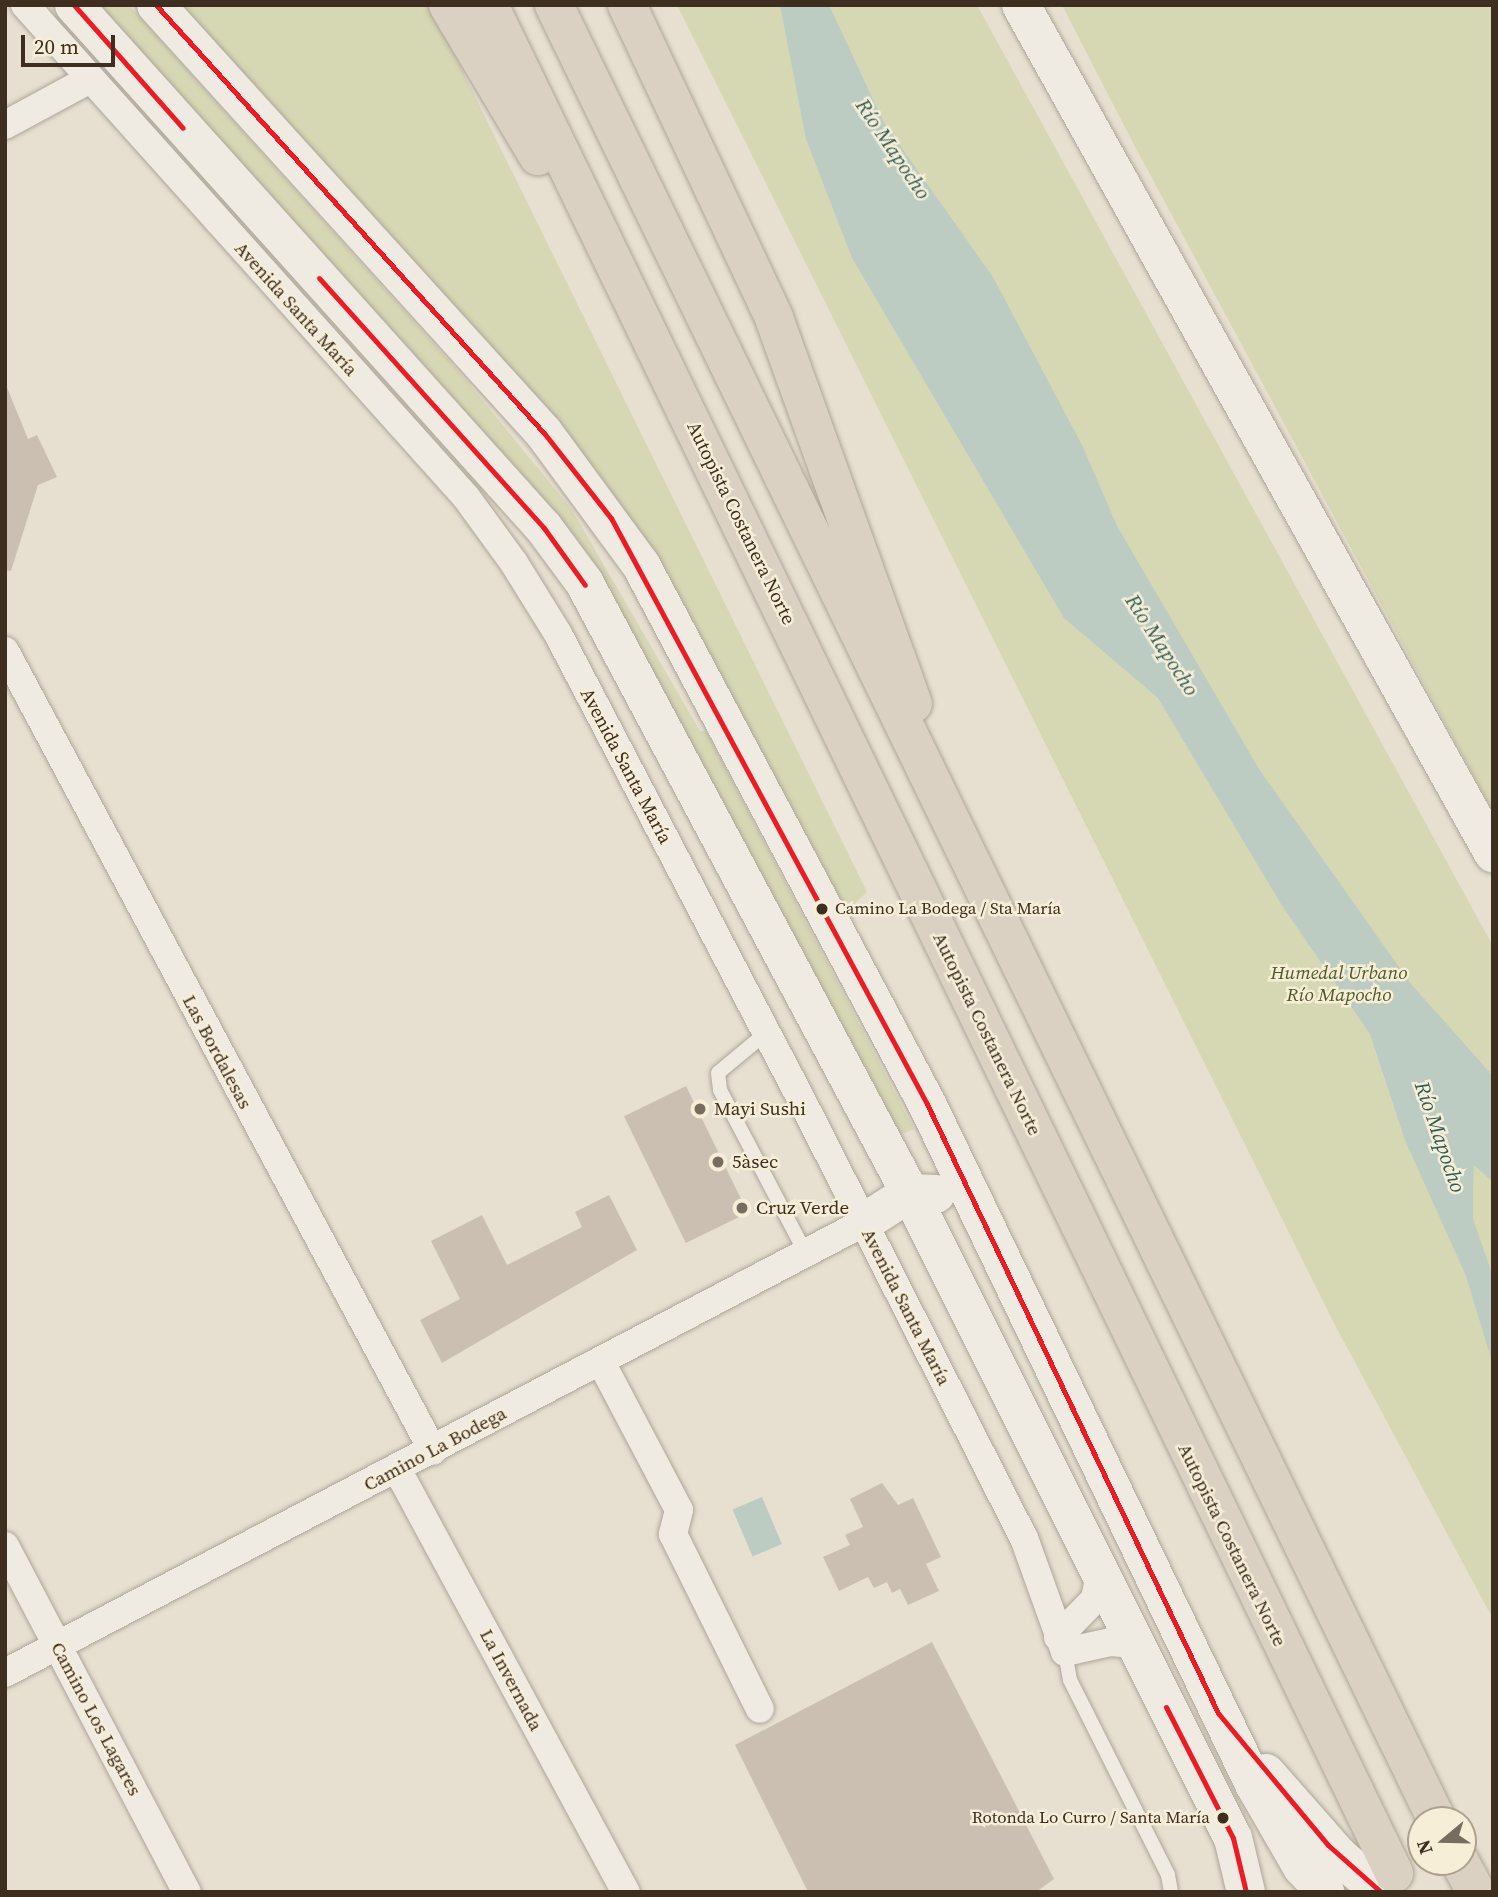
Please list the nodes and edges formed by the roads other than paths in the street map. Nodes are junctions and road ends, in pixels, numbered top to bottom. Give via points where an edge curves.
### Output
1 (25, 5) edge
2 (74, 5) edge
3 (156, 5) edge
4 (448, 5) edge
5 (489, 5) edge
6 (554, 5) edge
7 (627, 5) edge
8 (1021, 5) edge
9 (90, 79) junction
10 (5, 125) edge
11 (684, 406) junction
12 (5, 651) edge
13 (940, 804) junction
14 (1493, 853) edge
15 (766, 1032) junction
16 (910, 1193) junction
17 (863, 1223) junction
18 (999, 1252) junction
19 (806, 1254) junction
20 (946, 1265) junction
21 (601, 1362) junction
22 (433, 1451) junction
23 (397, 1469) junction
24 (5, 1546) edge
25 (1100, 1573) junction
26 (1062, 1644) junction
27 (1134, 1644) junction
28 (57, 1646) junction
29 (5, 1673) edge
30 (761, 1709) dead end
31 (1219, 1713) junction
32 (1430, 1806) edge
33 (1467, 1876) edge
34 (1388, 1882) edge
35 (187, 1892) edge
36 (626, 1892) edge
37 (1171, 1892) edge
38 (1246, 1892) edge
39 (1325, 1892) edge
40 (1476, 1892) edge

1 - 9 street, Avenida Santa María
2 - 16 main road, Avenida Santa María via 535,518 584,582
3 - 18 main road via 544,433 611,518 708,690
4 - 11 highway
5 - 11 highway, Autopista Costanera Norte
6 - 13 highway
7 - 13 highway via 774,318 880,602
8 - 14 main road
9 - 10 street
9 - 15 street, Avenida Santa María via 466,497 514,563 558,634
11 - 34 highway, Autopista Costanera Norte
12 - 22 street, Las Bordalesas
13 - 32 highway
15 - 17 street, Avenida Santa María
15 - 19 lane via 718,1073 720,1090
16 - 17 main road
16 - 18 main road via 945,1197
16 - 20 main road, Avenida Santa María
17 - 19 street, Camino La Bodega
17 - 20 main road via 908,1237
17 - 26 street, Avenida Santa María via 1024,1538
18 - 31 main road
19 - 21 street, Camino La Bodega
20 - 25 main road, Avenida Santa María
21 - 22 street, Camino La Bodega
21 - 30 street via 679,1510 673,1534
22 - 23 street, Camino La Bodega
23 - 28 street, Camino La Bodega
23 - 36 street, La Invernada
24 - 28 street, Camino Los Lagares
25 - 26 street via 1095,1600
25 - 27 main road, Avenida Santa María
26 - 27 street
26 - 37 lane via 1070,1679 1168,1875
27 - 38 main road, Avenida Santa María via 1233,1838
28 - 29 street, Camino La Bodega
28 - 35 street, Camino Los Lagares
31 - 34 main road via 1328,1845
31 - 39 main road via 1278,1830
33 - 40 highway

